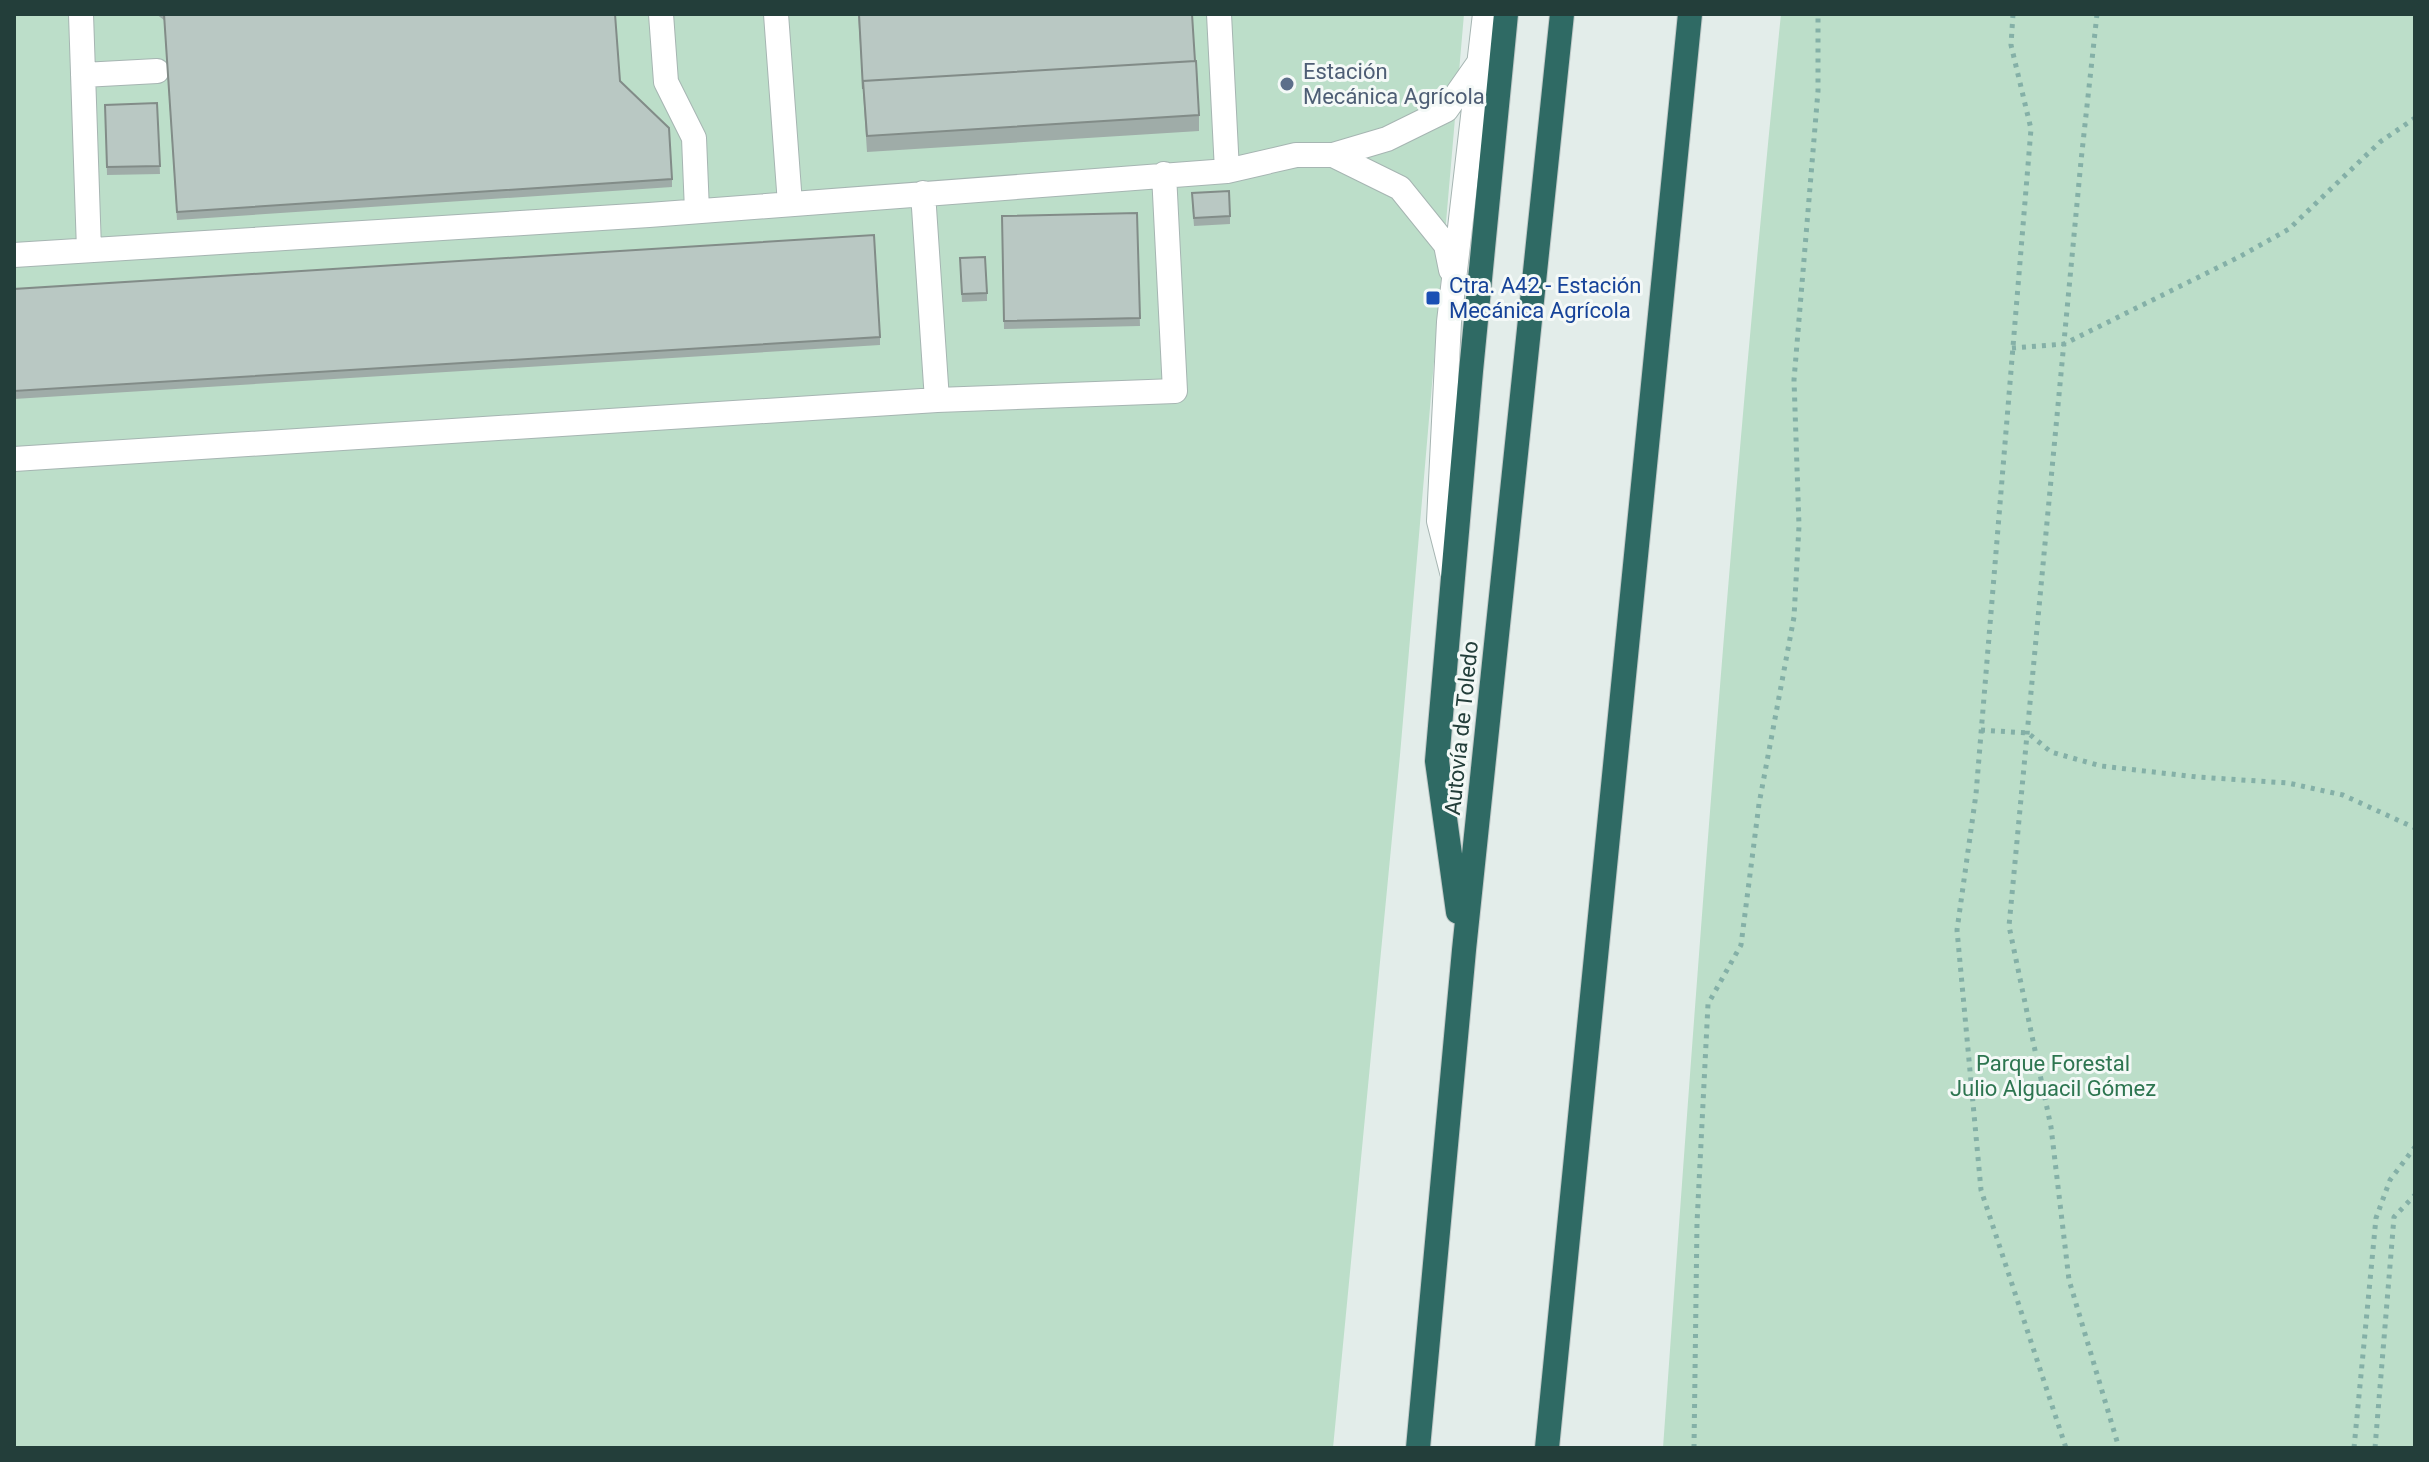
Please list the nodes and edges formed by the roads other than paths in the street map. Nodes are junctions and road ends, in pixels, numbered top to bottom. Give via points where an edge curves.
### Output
1 (81, 14) edge
2 (661, 14) edge
3 (776, 14) edge
4 (1219, 14) edge
5 (1485, 14) edge
6 (1506, 14) edge
7 (1562, 14) edge
8 (1690, 14) edge
9 (1481, 60) junction
10 (157, 71) dead end
11 (83, 75) junction
12 (1333, 155) junction
13 (1227, 171) junction
14 (1164, 174) junction
15 (923, 193) junction
16 (790, 204) junction
17 (697, 211) junction
18 (89, 250) junction
19 (14, 255) edge
20 (1454, 288) junction
21 (937, 400) junction
22 (14, 459) edge
23 (1454, 581) junction
24 (1464, 950) junction
25 (1418, 1448) edge
26 (1547, 1448) edge

1 - 11 lane
2 - 17 lane via 666,82 694,138
3 - 16 lane
4 - 13 lane
5 - 9 lane
6 - 23 highway
7 - 24 highway, Autovía de Toledo
8 - 26 highway
9 - 12 lane via 1446,110 1387,139
9 - 20 lane
10 - 11 lane
11 - 18 lane
12 - 13 lane via 1296,155
12 - 20 lane via 1400,188 1446,245
13 - 14 lane
14 - 15 lane
14 - 21 lane via 1175,391
15 - 16 lane
15 - 21 lane
16 - 17 lane
17 - 18 lane
18 - 19 lane
20 - 23 lane via 1439,521
21 - 22 lane
23 - 24 highway via 1437,761
24 - 25 highway, Autovía de Toledo

